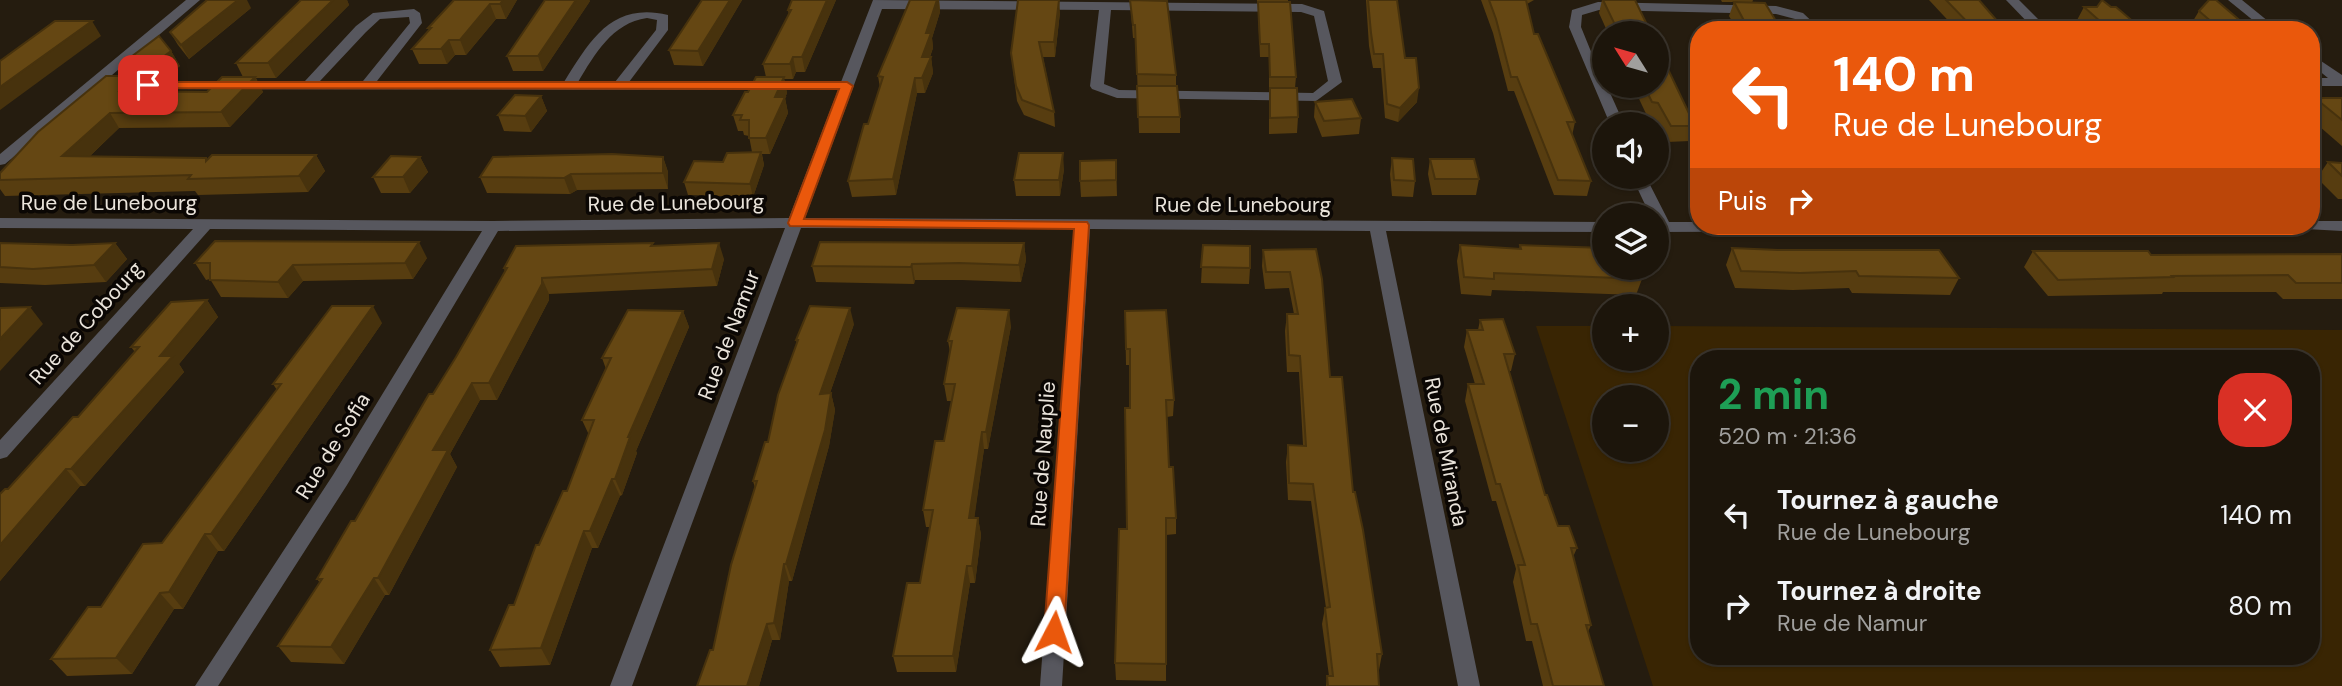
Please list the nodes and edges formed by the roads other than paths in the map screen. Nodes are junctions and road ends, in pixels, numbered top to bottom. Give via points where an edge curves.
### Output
1 (194, 0) edge
2 (2012, 0) edge
3 (2234, 0) edge
4 (878, 2) edge
5 (1105, 8) junction
6 (1805, 21) edge
7 (2034, 21) edge
8 (2261, 21) edge
9 (2320, 65) edge
10 (2320, 82) edge
11 (2342, 82) edge
12 (94, 85) junction
13 (309, 85) junction
14 (367, 85) junction
15 (568, 86) junction
16 (619, 86) junction
17 (847, 86) junction
18 (1612, 112) edge
19 (0, 161) edge
20 (0, 223) edge
21 (795, 223) junction
22 (206, 224) junction
23 (1082, 225) junction
24 (493, 226) junction
25 (1377, 226) junction
26 (2320, 226) edge
27 (2342, 226) edge
28 (1592, 227) edge
29 (1669, 227) edge
30 (1690, 227) edge
31 (0, 452) edge
32 (206, 686) edge
33 (621, 686) edge
34 (1051, 686) edge
35 (1469, 686) edge

1 - 12 street
2 - 7 street
3 - 8 street
4 - 5 street
4 - 17 street, Rue de Namur
5 - 5 street via 1302,8 1320,14 1335,82 1316,97 1117,94 1097,86
6 - 18 street via 1776,10 1598,6 1576,13 1575,27
9 - 11 street
10 - 11 street
12 - 13 street
12 - 19 street
13 - 14 street
13 - 14 street via 377,16 414,13 416,23
14 - 15 street
15 - 16 street
15 - 16 street via 604,30 633,14 664,18 662,30
16 - 17 street
17 - 21 street, Rue de Namur
20 - 22 street, Rue de Lunebourg
21 - 23 street, Rue de Lunebourg
21 - 24 street, Rue de Lunebourg
21 - 33 street, Rue de Namur
22 - 24 street, Rue de Lunebourg
22 - 31 street, Rue de Cobourg
23 - 25 street, Rue de Lunebourg
23 - 34 street, Rue de Nauplie
24 - 32 street, Rue de Sofia via 340,480
25 - 28 street, Rue de Lunebourg
25 - 35 street, Rue de Miranda
26 - 27 street
29 - 30 street

